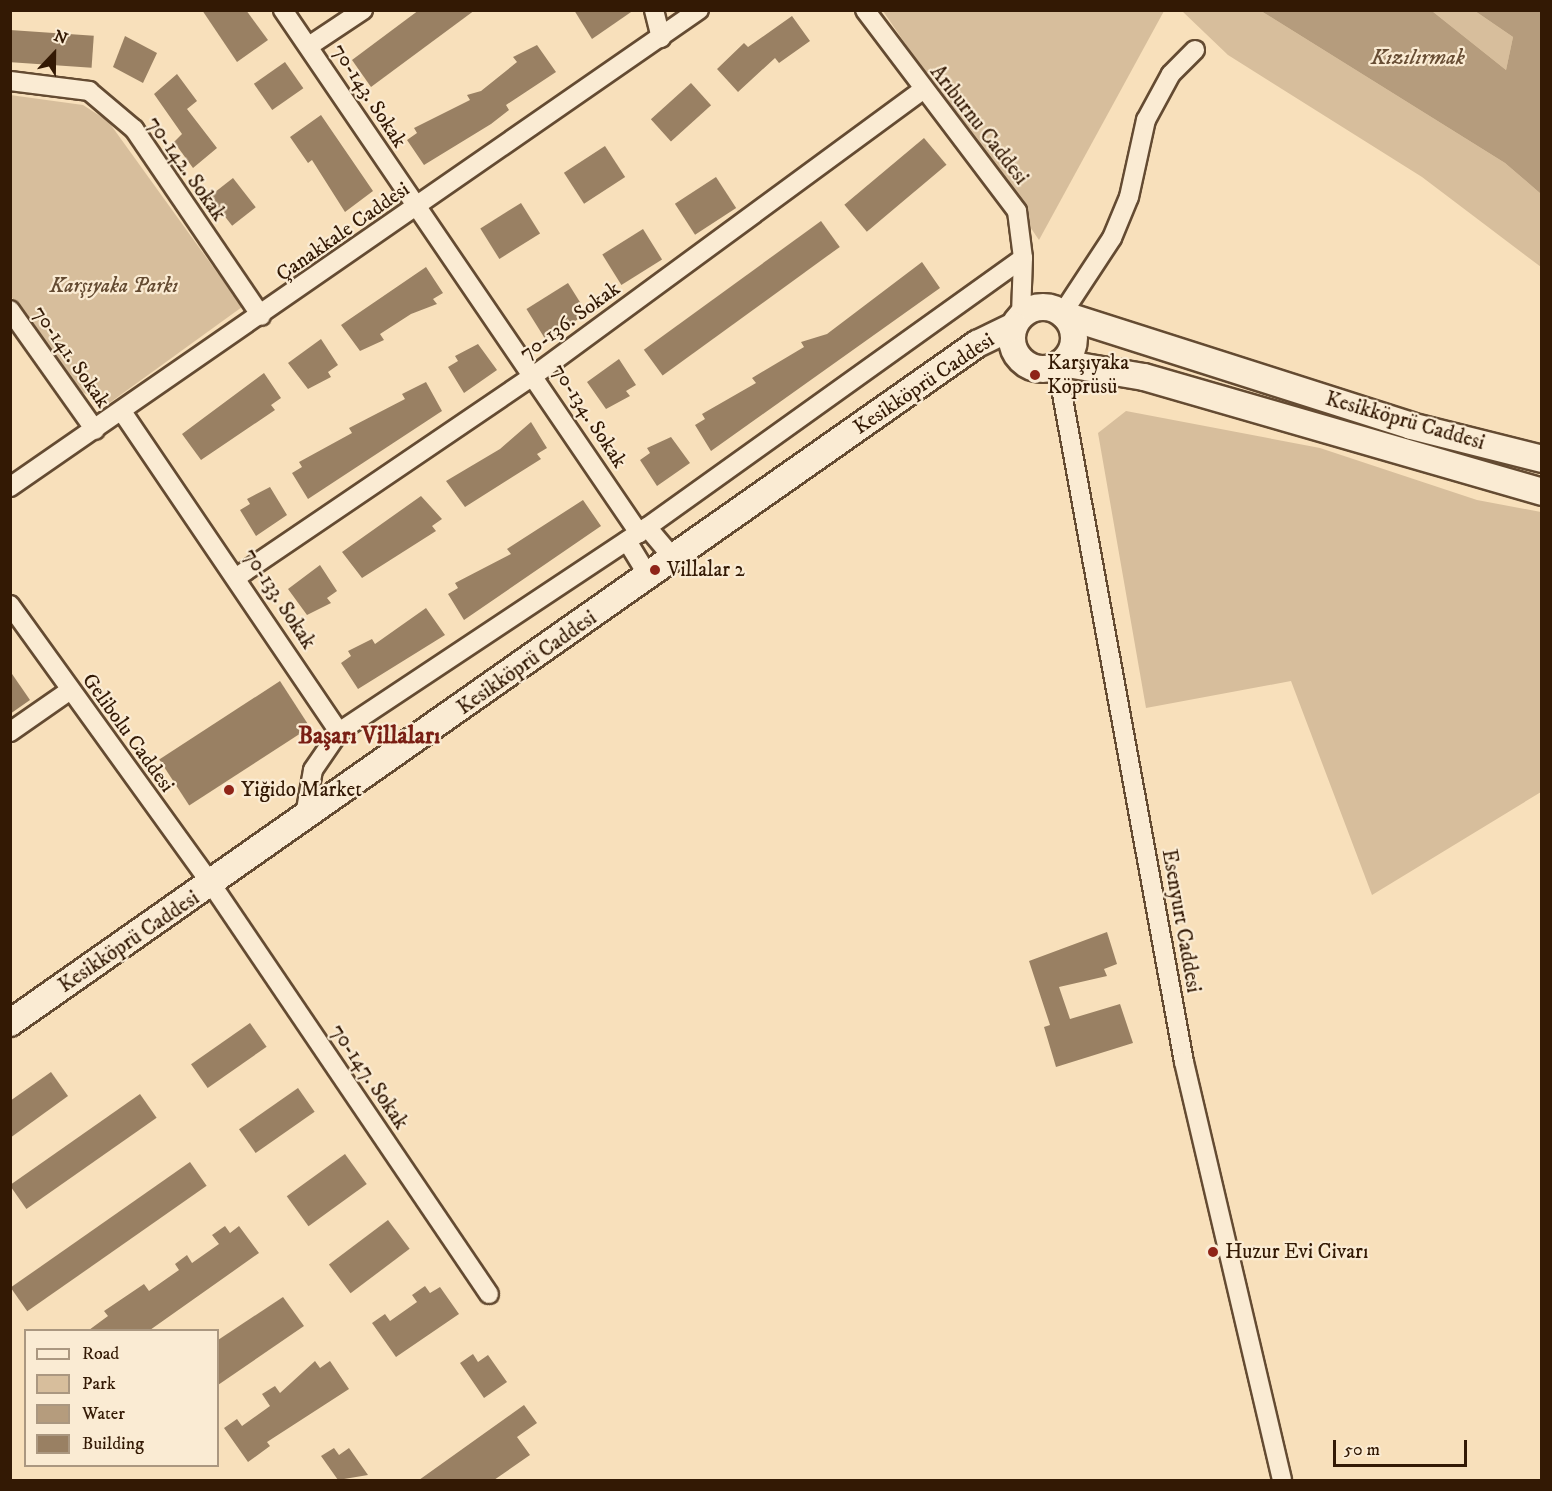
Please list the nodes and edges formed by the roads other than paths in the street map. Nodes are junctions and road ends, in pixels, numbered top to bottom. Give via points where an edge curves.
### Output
1 (283, 10) edge
2 (363, 10) edge
3 (654, 10) edge
4 (699, 10) edge
5 (865, 10) edge
6 (661, 38) junction
7 (309, 46) junction
8 (1195, 50) dead end
9 (10, 81) edge
10 (923, 90) junction
11 (415, 208) junction
12 (1023, 258) junction
13 (10, 310) edge
14 (1063, 314) junction
15 (261, 316) junction
16 (1018, 321) junction
17 (1059, 365) junction
18 (536, 374) junction
19 (123, 413) junction
20 (95, 430) junction
21 (1542, 459) edge
22 (10, 487) edge
23 (1542, 492) edge
24 (638, 534) junction
25 (674, 559) junction
26 (237, 577) junction
27 (648, 577) junction
28 (10, 604) edge
29 (69, 691) junction
30 (10, 732) edge
31 (339, 732) junction
32 (303, 821) junction
33 (212, 885) junction
34 (10, 1023) edge
35 (489, 1294) dead end
36 (1282, 1480) edge

1 - 7 street, 70-143. Sokak
2 - 7 street
3 - 6 street
4 - 6 street, Çanakkale Caddesi
5 - 10 street, Arıburnu Caddesi
6 - 11 street, Çanakkale Caddesi
7 - 11 street, 70-143. Sokak
8 - 14 street via 1171,74 1146,120 1129,197 1112,238
9 - 15 street, 70-142. Sokak via 89,91 134,129
10 - 12 street, Arıburnu Caddesi via 1017,212
10 - 18 street, 70-136. Sokak
11 - 15 street, Çanakkale Caddesi
11 - 18 street, 70-134. Sokak
12 - 16 street, Arıburnu Caddesi
12 - 24 street, Kesikköprü Caddesi
13 - 20 street, 70-141. Sokak
14 - 16 street via 1045,307
14 - 17 street via 1074,337
14 - 21 street, Kesikköprü Caddesi via 1411,426
15 - 19 street, Çanakkale Caddesi
16 - 17 street via 1012,344 1023,363 1044,370
16 - 25 street, Kesikköprü Caddesi via 977,344
17 - 23 street, Kesikköprü Caddesi via 1144,377
17 - 36 street, Esenyurt Caddesi via 1184,1062
18 - 24 street, 70-134. Sokak
18 - 26 street, 70-136. Sokak
19 - 20 street, Çanakkale Caddesi
19 - 26 street, 70-133. Sokak
20 - 22 street, Çanakkale Caddesi
24 - 25 street
24 - 27 street
24 - 31 street, Kesikköprü Caddesi
25 - 27 street, Kesikköprü Caddesi
26 - 31 street, 70-133. Sokak
27 - 32 street, Kesikköprü Caddesi
28 - 29 street, Gelibolu Caddesi
29 - 30 street
29 - 33 street, Gelibolu Caddesi
31 - 32 street via 313,770
32 - 33 street, Kesikköprü Caddesi
33 - 34 street, Kesikköprü Caddesi
33 - 35 street, 70-147. Sokak

